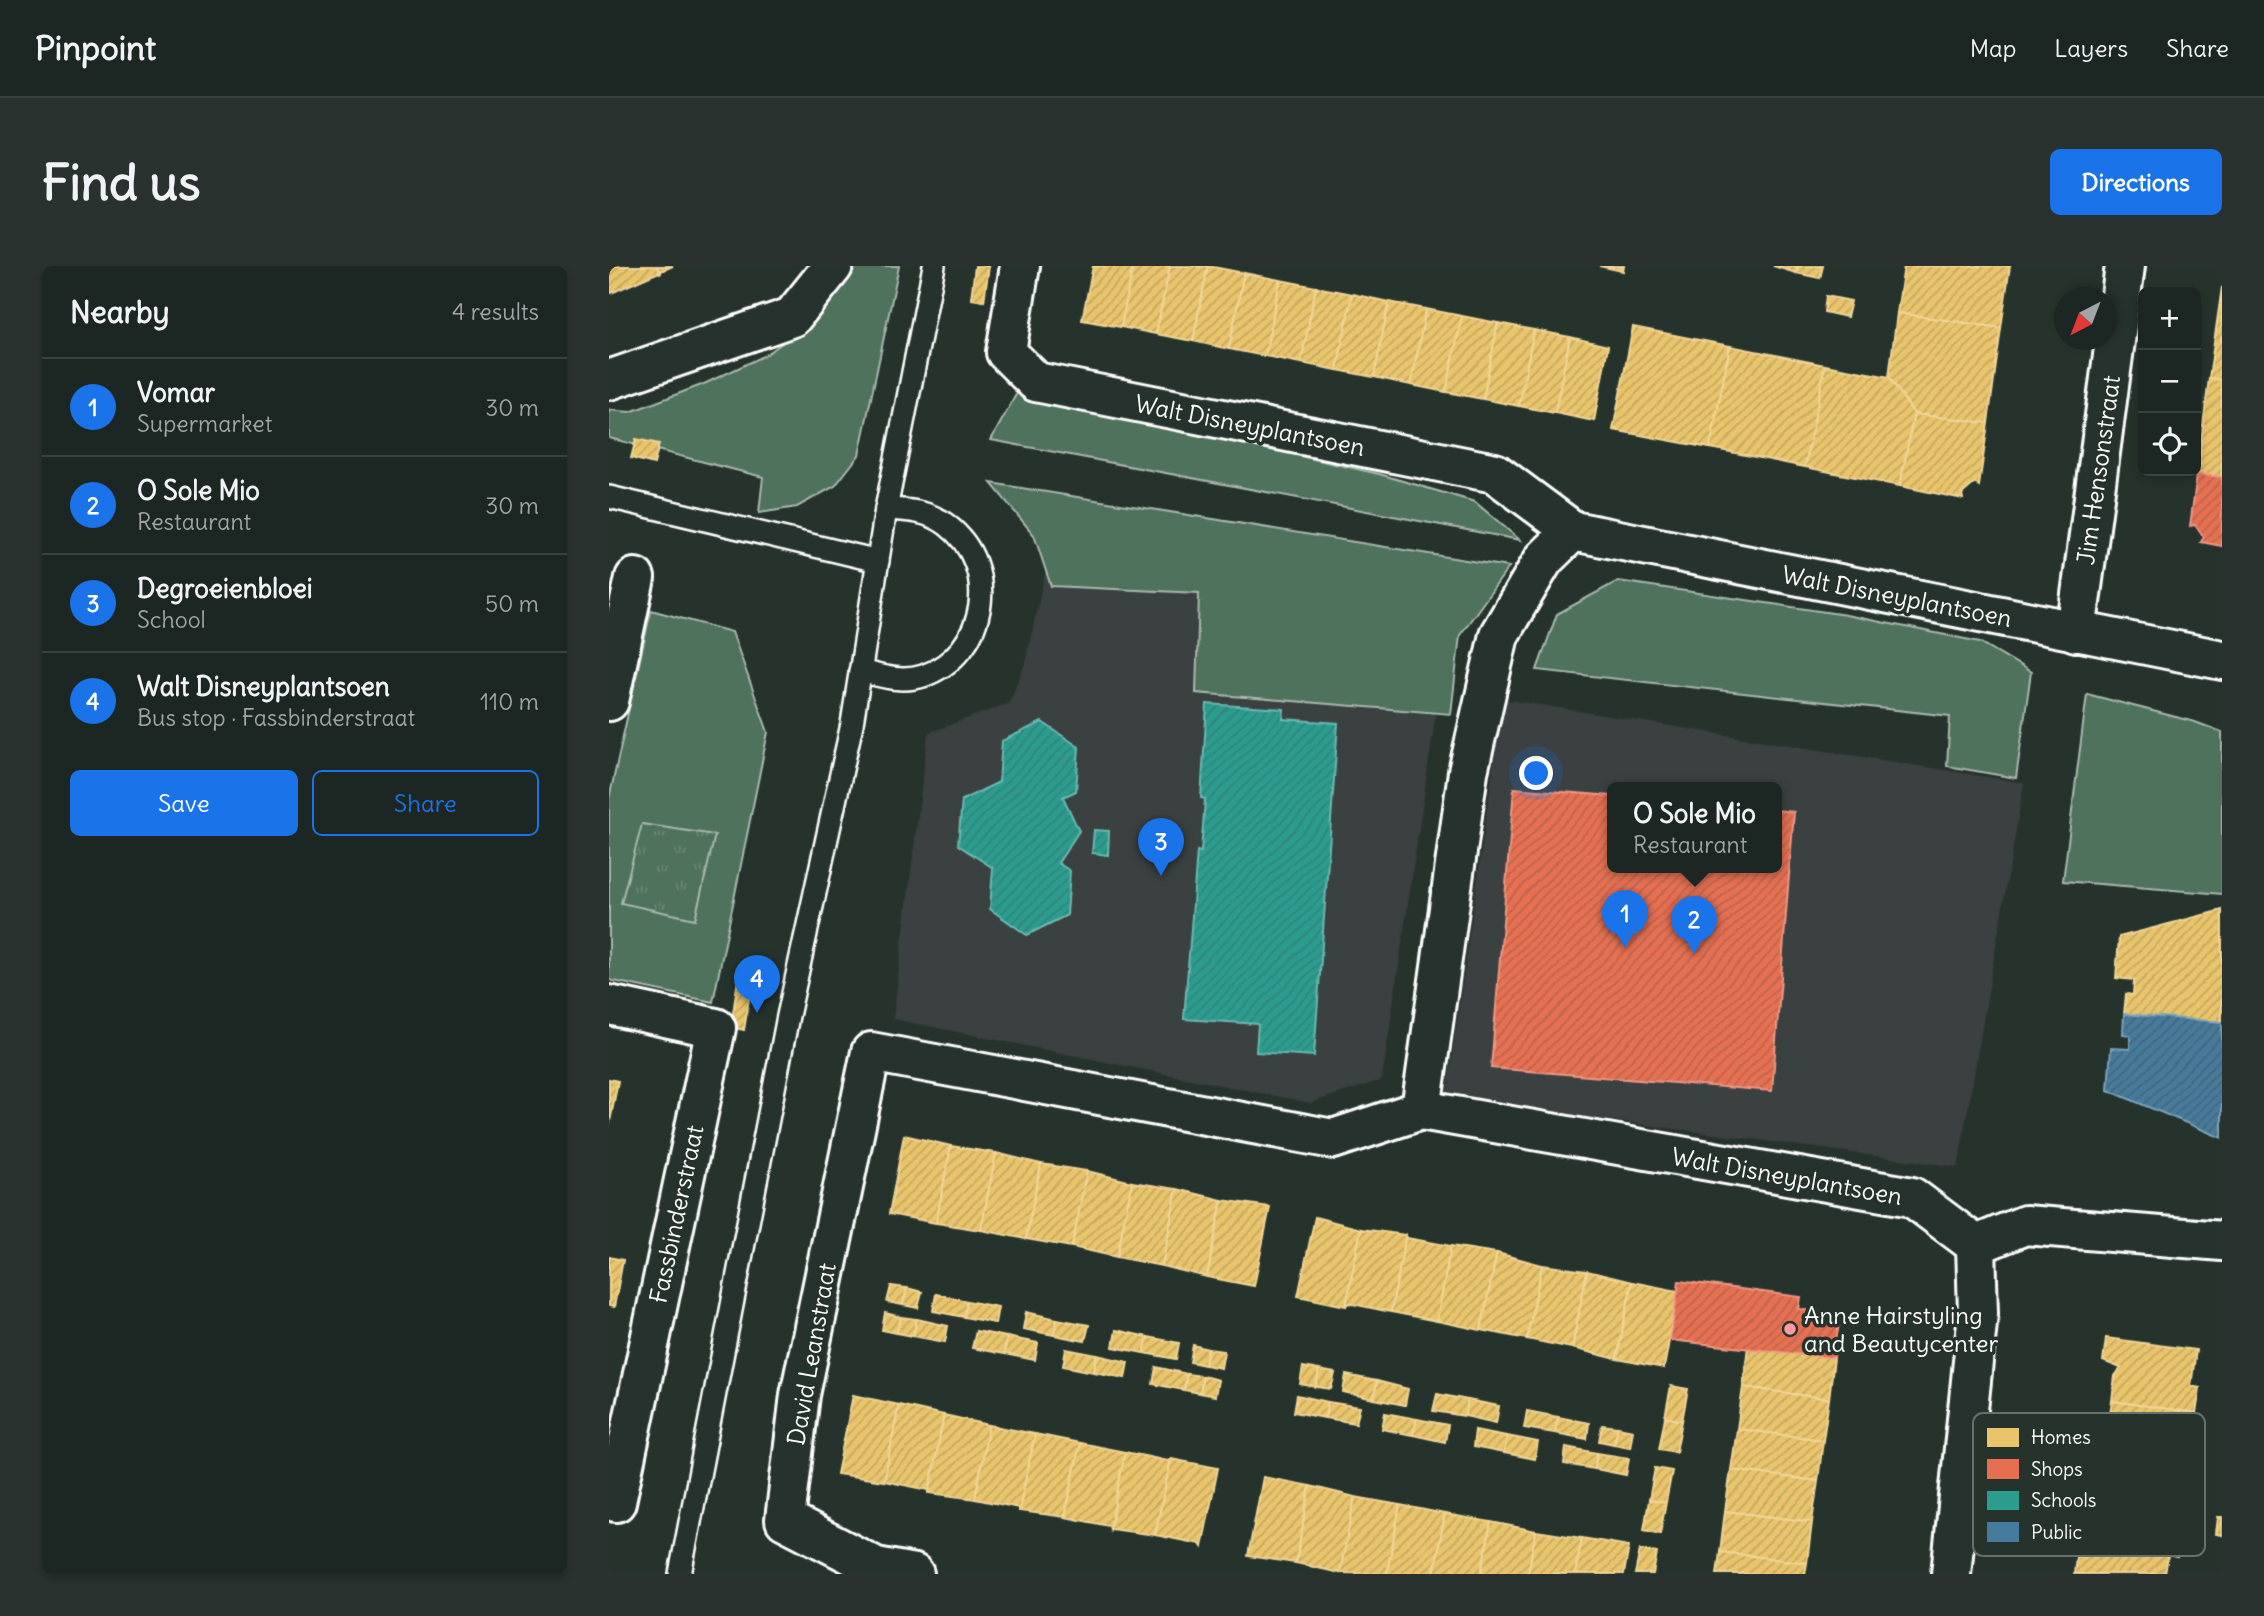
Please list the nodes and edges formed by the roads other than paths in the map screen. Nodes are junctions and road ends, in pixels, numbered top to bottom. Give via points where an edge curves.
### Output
1 (833, 266) edge
2 (934, 266) edge
3 (1020, 266) edge
4 (2125, 266) edge
5 (609, 380) edge
6 (609, 497) edge
7 (886, 509) junction
8 (1573, 531) junction
9 (878, 561) junction
10 (635, 578) dead end
11 (2076, 632) junction
12 (2222, 660) edge
13 (860, 671) junction
14 (609, 701) edge
15 (609, 1005) edge
16 (871, 1052) joint
17 (1421, 1110) junction
18 (2222, 1241) edge
19 (1976, 1245) junction
20 (609, 1500) edge
21 (680, 1574) edge
22 (914, 1574) edge
23 (1951, 1574) edge

1 - 5 street via 792,317
2 - 7 lane
3 - 8 street, Walt Disneyplantsoen via 1006,352 1036,382 1495,473
4 - 11 street, Jim Hensonstraat
6 - 9 lane
7 - 9 lane
7 - 13 lane via 918,511 946,524 969,547 981,576 982,608 971,637 950,661 922,676 891,679
8 - 11 street, Walt Disneyplantsoen
8 - 17 street via 1544,559 1499,635 1468,772
9 - 13 lane
10 - 14 street
11 - 12 street, Walt Disneyplantsoen
13 - 21 lane
15 - 20 street, Fassbinderstraat via 716,1028 616,1502
16 - 17 street, Walt Disneyplantsoen via 1333,1139
16 - 22 street, David Leanstraat via 800,1395 786,1520 877,1567
17 - 19 street, Walt Disneyplantsoen via 1912,1197
18 - 19 street via 2025,1226
19 - 23 street via 1978,1313

